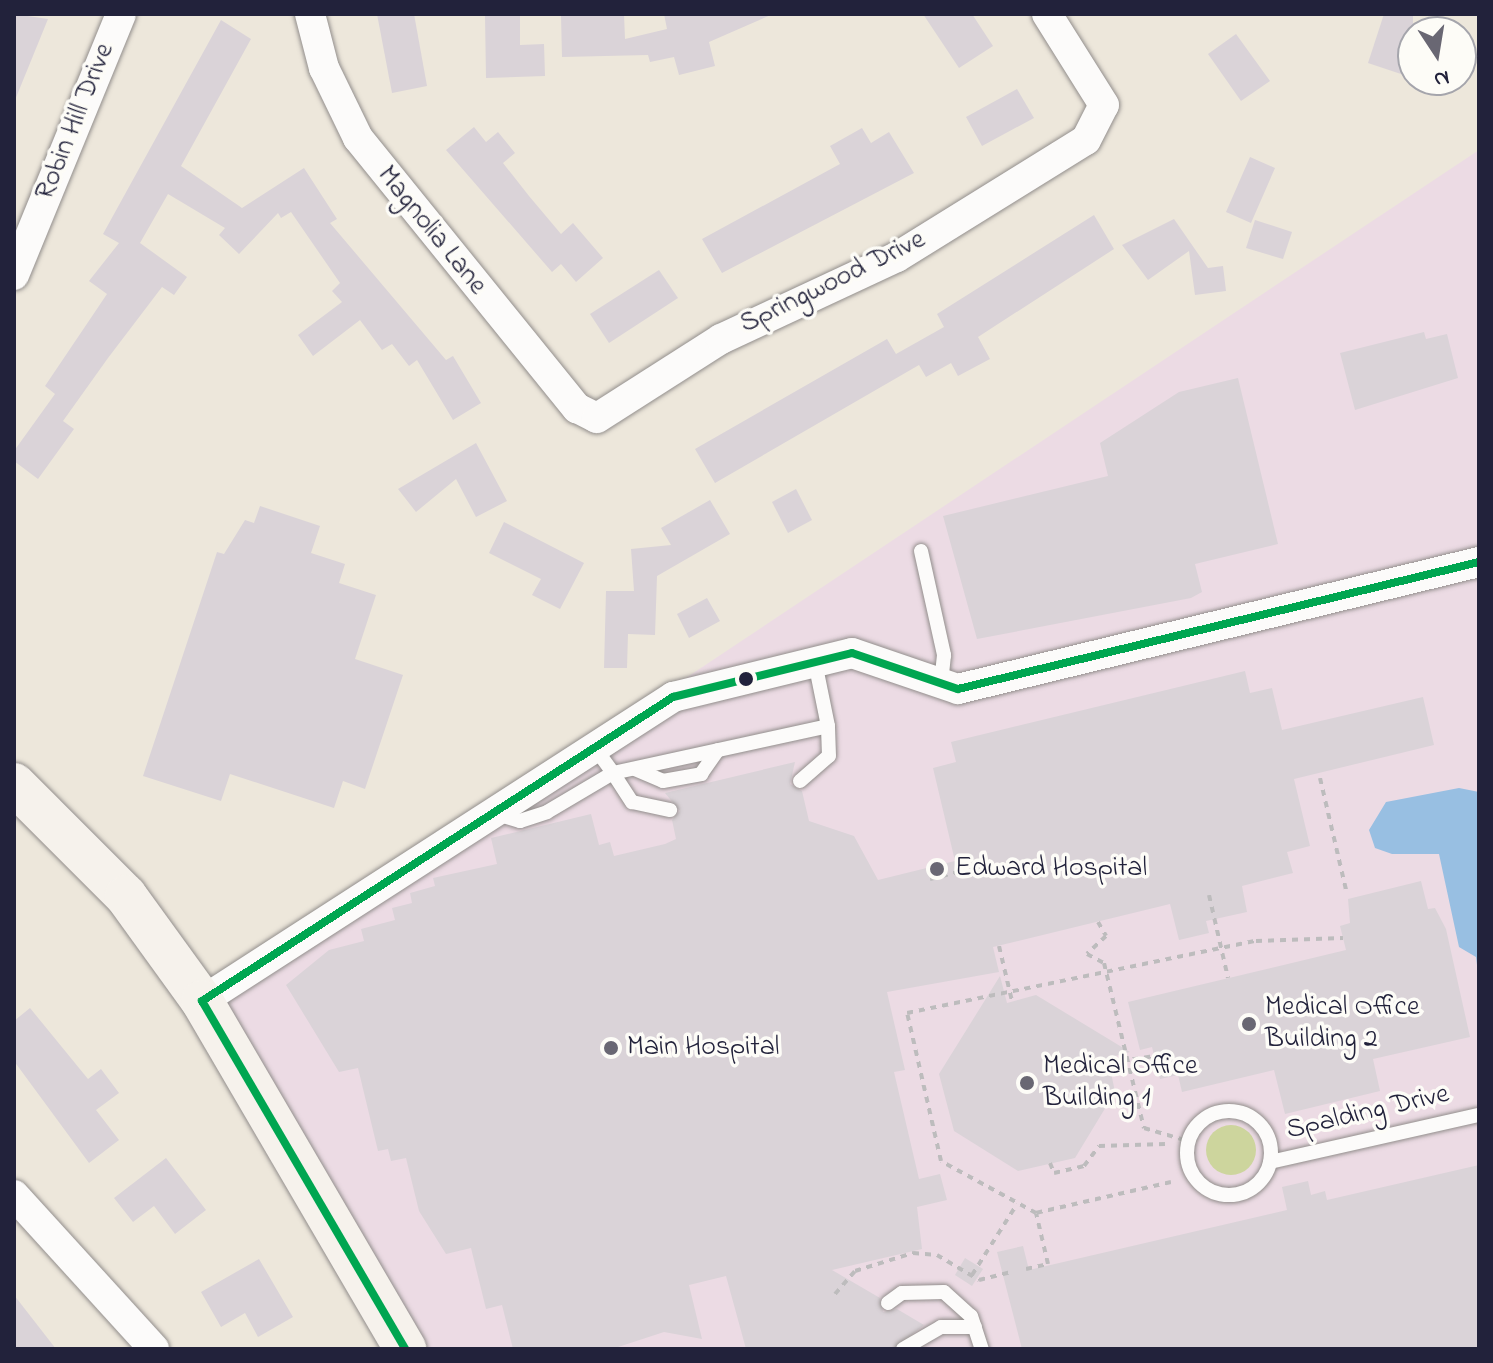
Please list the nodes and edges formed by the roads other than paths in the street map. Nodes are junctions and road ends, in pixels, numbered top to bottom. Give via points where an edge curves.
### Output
1 (121, 14) edge
2 (310, 14) edge
3 (1047, 14) edge
4 (14, 275) edge
5 (597, 418) joint
6 (921, 551) dead end
7 (1479, 562) edge
8 (815, 662) junction
9 (941, 683) junction
10 (828, 726) junction
11 (595, 748) junction
12 (613, 773) junction
13 (800, 781) dead end
14 (14, 784) edge
15 (670, 810) dead end
16 (493, 813) junction
17 (202, 1001) junction
18 (1479, 1115) edge
19 (1270, 1162) junction
20 (14, 1195) edge
21 (888, 1303) dead end
22 (975, 1327) junction
23 (154, 1349) edge
24 (405, 1349) edge
25 (903, 1349) edge
26 (982, 1349) edge

1 - 4 street, Robin Hill Drive
2 - 5 street, Magnolia Lane via 324,68 358,138 577,408
3 - 5 street, Springwood Drive via 1099,91 1103,117 1071,152 897,257 721,339
6 - 9 lane via 944,655
7 - 9 street via 958,689
8 - 9 street via 852,653
8 - 10 lane
8 - 11 street via 673,697
10 - 12 lane
10 - 13 lane via 829,756
11 - 12 lane
11 - 16 street
12 - 15 lane via 632,802
12 - 16 lane via 571,801 520,821
14 - 17 main road via 126,896
16 - 17 street
17 - 24 main road
18 - 19 lane, Spalding Drive
19 - 19 lane, Spalding Drive via 1256,1185 1218,1193 1196,1179 1188,1141 1205,1118 1246,1114 1267,1134
20 - 23 street
21 - 22 lane via 923,1289 944,1292
22 - 25 lane via 941,1327
22 - 26 lane

